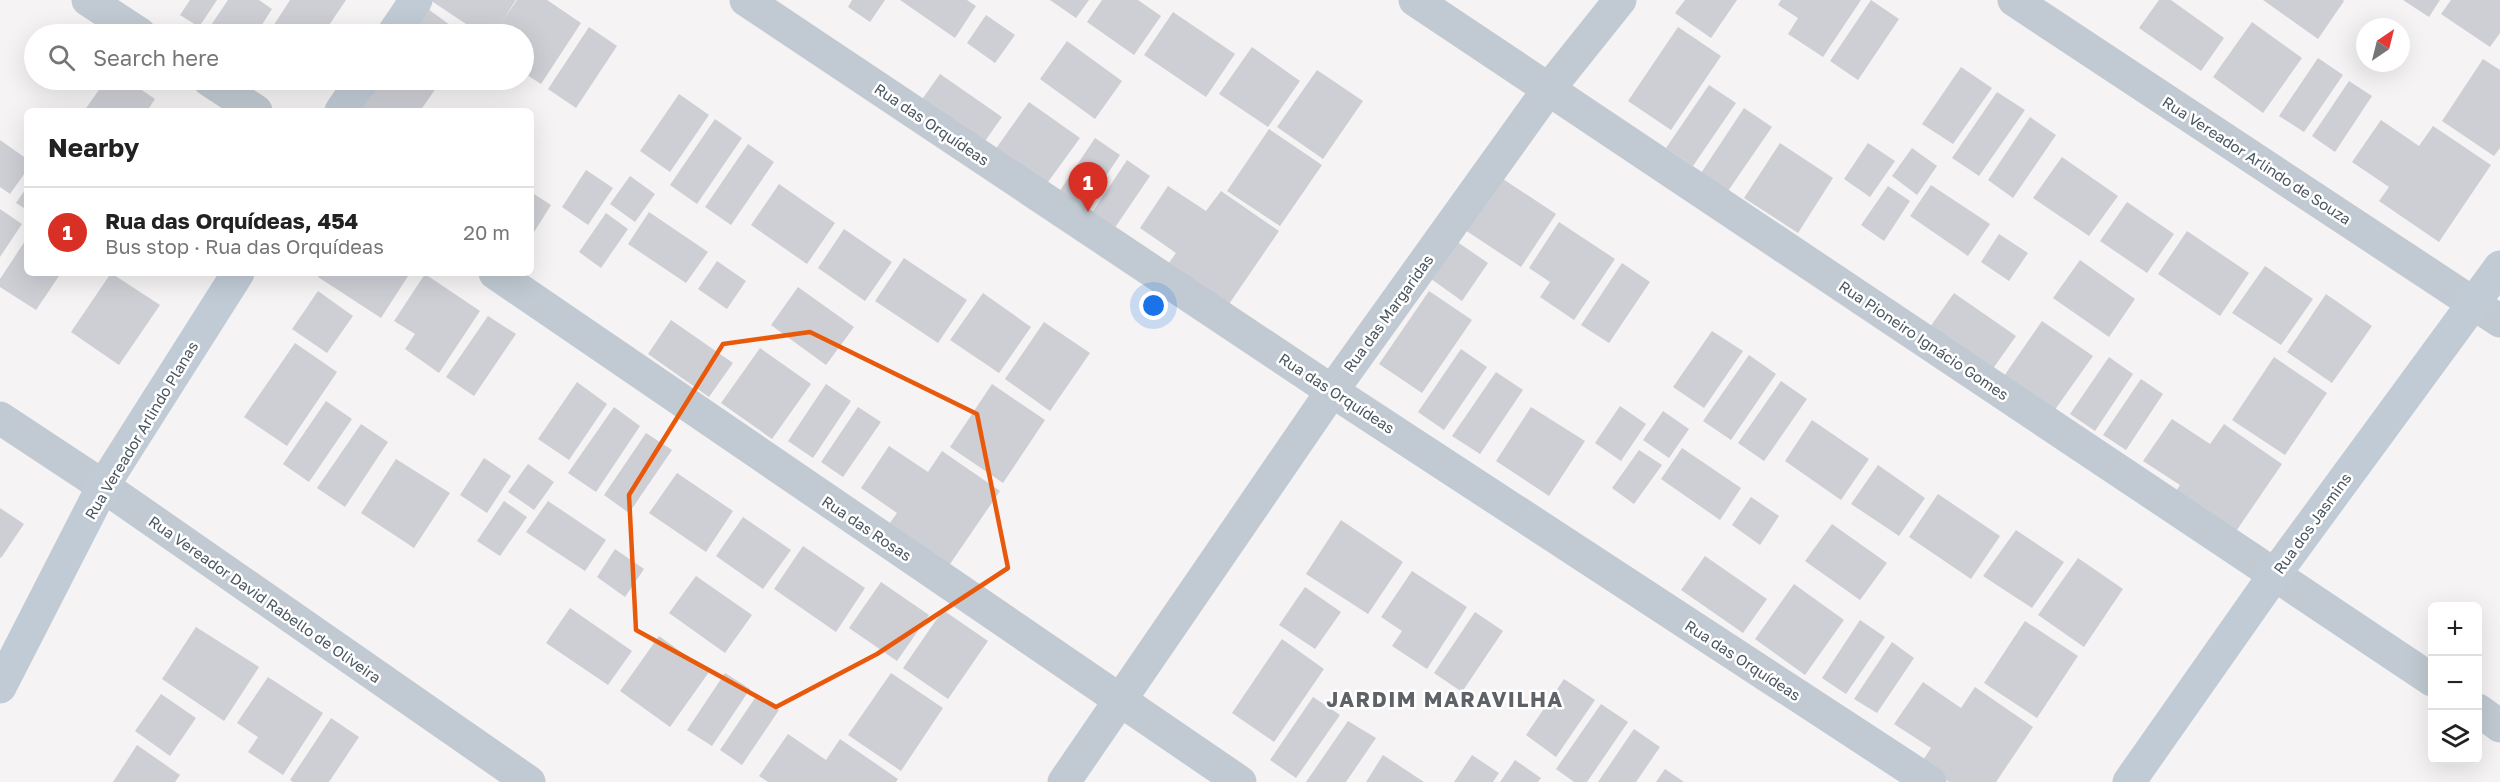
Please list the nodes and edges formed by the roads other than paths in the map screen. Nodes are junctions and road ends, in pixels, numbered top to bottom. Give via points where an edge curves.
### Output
1 (88, 0) edge
2 (416, 0) edge
3 (746, 0) edge
4 (1415, 0) edge
5 (1620, 0) edge
6 (2014, 0) edge
7 (125, 24) edge
8 (400, 24) edge
9 (223, 90) edge
10 (356, 90) edge
11 (1548, 90) junction
12 (251, 108) edge
13 (344, 108) edge
14 (2500, 267) edge
15 (236, 276) edge
16 (499, 276) edge
17 (2472, 302) junction
18 (2500, 321) edge
19 (1332, 391) junction
20 (0, 418) edge
21 (103, 486) junction
22 (2275, 574) junction
23 (2428, 677) edge
24 (0, 687) edge
25 (1119, 701) junction
26 (2482, 713) edge
27 (2500, 726) edge
28 (529, 782) edge
29 (1064, 782) edge
30 (1240, 782) edge
31 (1930, 782) edge
32 (2129, 782) edge

1 - 7 street
2 - 8 street
3 - 19 street, Rua das Orquídeas
4 - 11 street, Rua Pioneiro Ignácio Gomes
5 - 11 street, Rua das Margaridas
6 - 17 street, Rua Vereador Arlindo de Souza
9 - 12 street
10 - 13 street
11 - 19 street, Rua das Margaridas
11 - 22 street, Rua Pioneiro Ignácio Gomes
14 - 17 street, Rua dos Jasmins
15 - 21 street, Rua Vereador Arlindo Planas
16 - 25 street, Rua das Rosas
17 - 18 street, Rua Vereador Arlindo de Souza
17 - 22 street, Rua dos Jasmins
19 - 25 street, Rua das Margaridas
19 - 31 street, Rua das Orquídeas
20 - 21 street, Rua Vereador David Rabello de Oliveira
21 - 24 street, Rua Vereador Arlindo Planas
21 - 28 street, Rua Vereador David Rabello de Oliveira
22 - 23 street, Rua Pioneiro Ignácio Gomes
22 - 32 street, Rua dos Jasmins
25 - 29 street, Rua das Margaridas
25 - 30 street, Rua das Rosas
26 - 27 street

